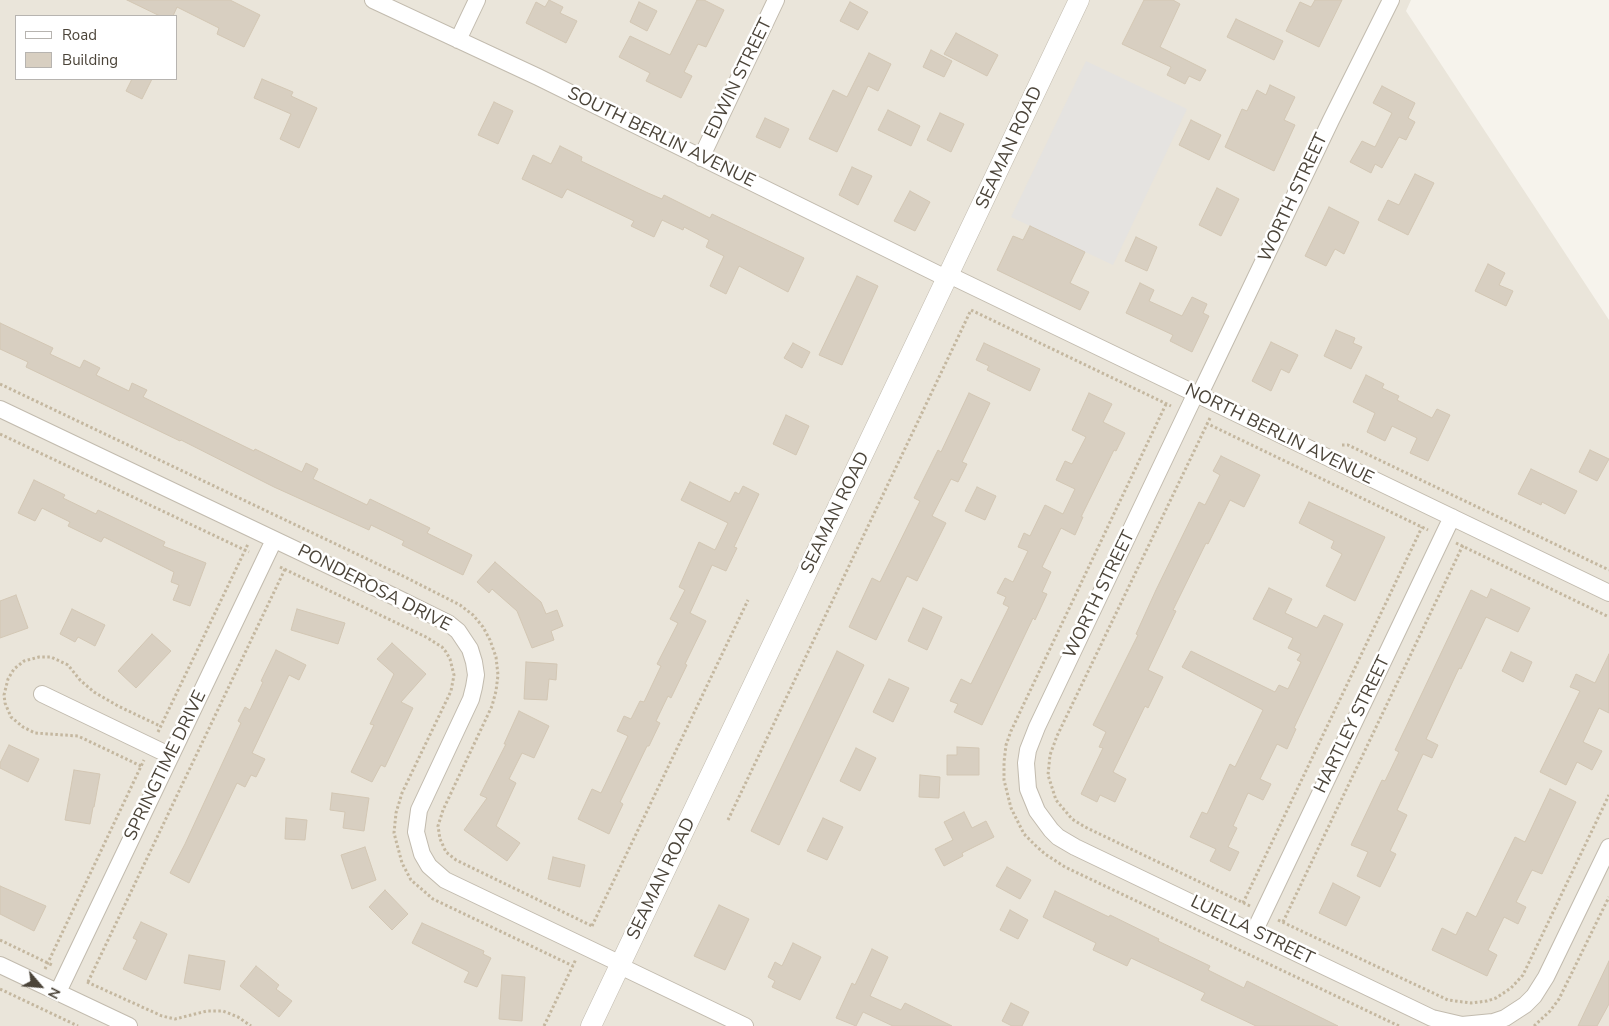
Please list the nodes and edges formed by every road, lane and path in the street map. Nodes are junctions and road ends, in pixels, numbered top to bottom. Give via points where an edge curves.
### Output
1 (373, 0) edge
2 (477, 0) edge
3 (776, 0) edge
4 (1079, 0) edge
5 (1391, 0) edge
6 (458, 40) junction
7 (701, 158) junction
8 (949, 277) junction
9 (0, 384) edge
10 (1197, 396) junction
11 (1166, 404) junction
12 (0, 409) edge
13 (1186, 414) junction
14 (1206, 424) junction
15 (0, 434) edge
16 (1480, 508) dead end
17 (266, 511) junction
18 (1452, 517) junction
19 (1422, 527) junction
20 (1471, 527) junction
21 (256, 531) junction
22 (1442, 537) junction
23 (274, 540) junction
24 (1462, 546) junction
25 (244, 550) junction
26 (265, 560) junction
27 (285, 569) junction
28 (1609, 593) edge
29 (748, 600) dead end
30 (1609, 617) edge
31 (42, 694) dead end
32 (160, 726) dead end
33 (171, 756) junction
34 (141, 766) dead end
35 (1609, 795) edge
36 (1032, 800) joint
37 (728, 820) dead end
38 (1609, 848) edge
39 (1609, 897) edge
40 (1243, 903) junction
41 (1263, 912) junction
42 (1283, 922) junction
43 (592, 926) junction
44 (589, 932) dead end
45 (1254, 932) junction
46 (0, 940) edge
47 (578, 954) dead end
48 (47, 962) junction
49 (0, 964) edge
50 (620, 965) junction
51 (573, 966) junction
52 (0, 989) edge
53 (53, 990) junction
54 (46, 1011) junction
55 (78, 1026) edge
56 (129, 1026) edge
57 (250, 1026) edge
58 (544, 1026) edge
59 (591, 1026) edge
60 (745, 1026) edge
61 (1399, 1026) edge
62 (1534, 1026) edge

1 - 6 street, SOUTH BERLIN AVENUE
2 - 6 street
3 - 7 street, EDWIN STREET
4 - 8 street, SEAMAN ROAD
5 - 10 street, WORTH STREET
6 - 7 street, SOUTH BERLIN AVENUE
7 - 8 street, SOUTH BERLIN AVENUE
8 - 10 street, NORTH BERLIN AVENUE
8 - 50 street, SEAMAN ROAD
9 - 17 path
10 - 13 street, WORTH STREET
10 - 18 street, NORTH BERLIN AVENUE
11 - 13 path
11 - 37 path via 971,310
11 - 61 path via 1011,730 1004,771 1011,808 1024,834 1060,864
12 - 21 street, PONDEROSA DRIVE
13 - 14 path
13 - 36 street, WORTH STREET via 1032,738 1026,764
14 - 19 path
14 - 40 path via 1057,736 1050,755 1048,775 1056,800 1072,819
15 - 25 path
16 - 20 path
17 - 21 path
17 - 43 path via 460,605 483,627 496,657 496,692 443,810 438,826 440,839 446,852 456,860
18 - 20 street, NORTH BERLIN AVENUE
18 - 22 street, HARTLEY STREET
19 - 22 path
19 - 40 path
20 - 24 path
20 - 28 street, NORTH BERLIN AVENUE
21 - 23 street, PONDEROSA DRIVE
21 - 25 path
22 - 24 path
22 - 41 street, HARTLEY STREET
23 - 26 street, SPRINGTIME DRIVE
23 - 50 street, PONDEROSA DRIVE via 448,624 458,631 470,649 476,675 471,699 417,818 417,838 429,866 444,880
24 - 30 path
24 - 42 path
25 - 26 path
25 - 32 path
26 - 27 path
26 - 33 street, SPRINGTIME DRIVE
27 - 51 path via 426,637 446,652 454,675 450,691 402,793 396,813 394,833 402,863 411,880 433,899
27 - 57 path via 88,982 162,1016 175,1019 207,1011 223,1011
29 - 43 path
31 - 33 street
33 - 53 street, SPRINGTIME DRIVE
34 - 48 path
35 - 42 path via 1522,975 1496,998 1471,1003 1448,1000
36 - 45 street, LUELLA STREET via 1042,820 1058,837
38 - 45 street, LUELLA STREET via 1541,987 1525,1005 1493,1022 1462,1025 1432,1018
39 - 62 path via 1559,999
40 - 41 path
41 - 42 path
41 - 45 street, HARTLEY STREET
43 - 44 path
46 - 48 path
47 - 51 path
48 - 53 path via 45,967
49 - 53 street
50 - 59 street, SEAMAN ROAD
50 - 60 street, PONDEROSA DRIVE
51 - 58 path
52 - 54 path
53 - 54 path
53 - 56 street
54 - 55 path

